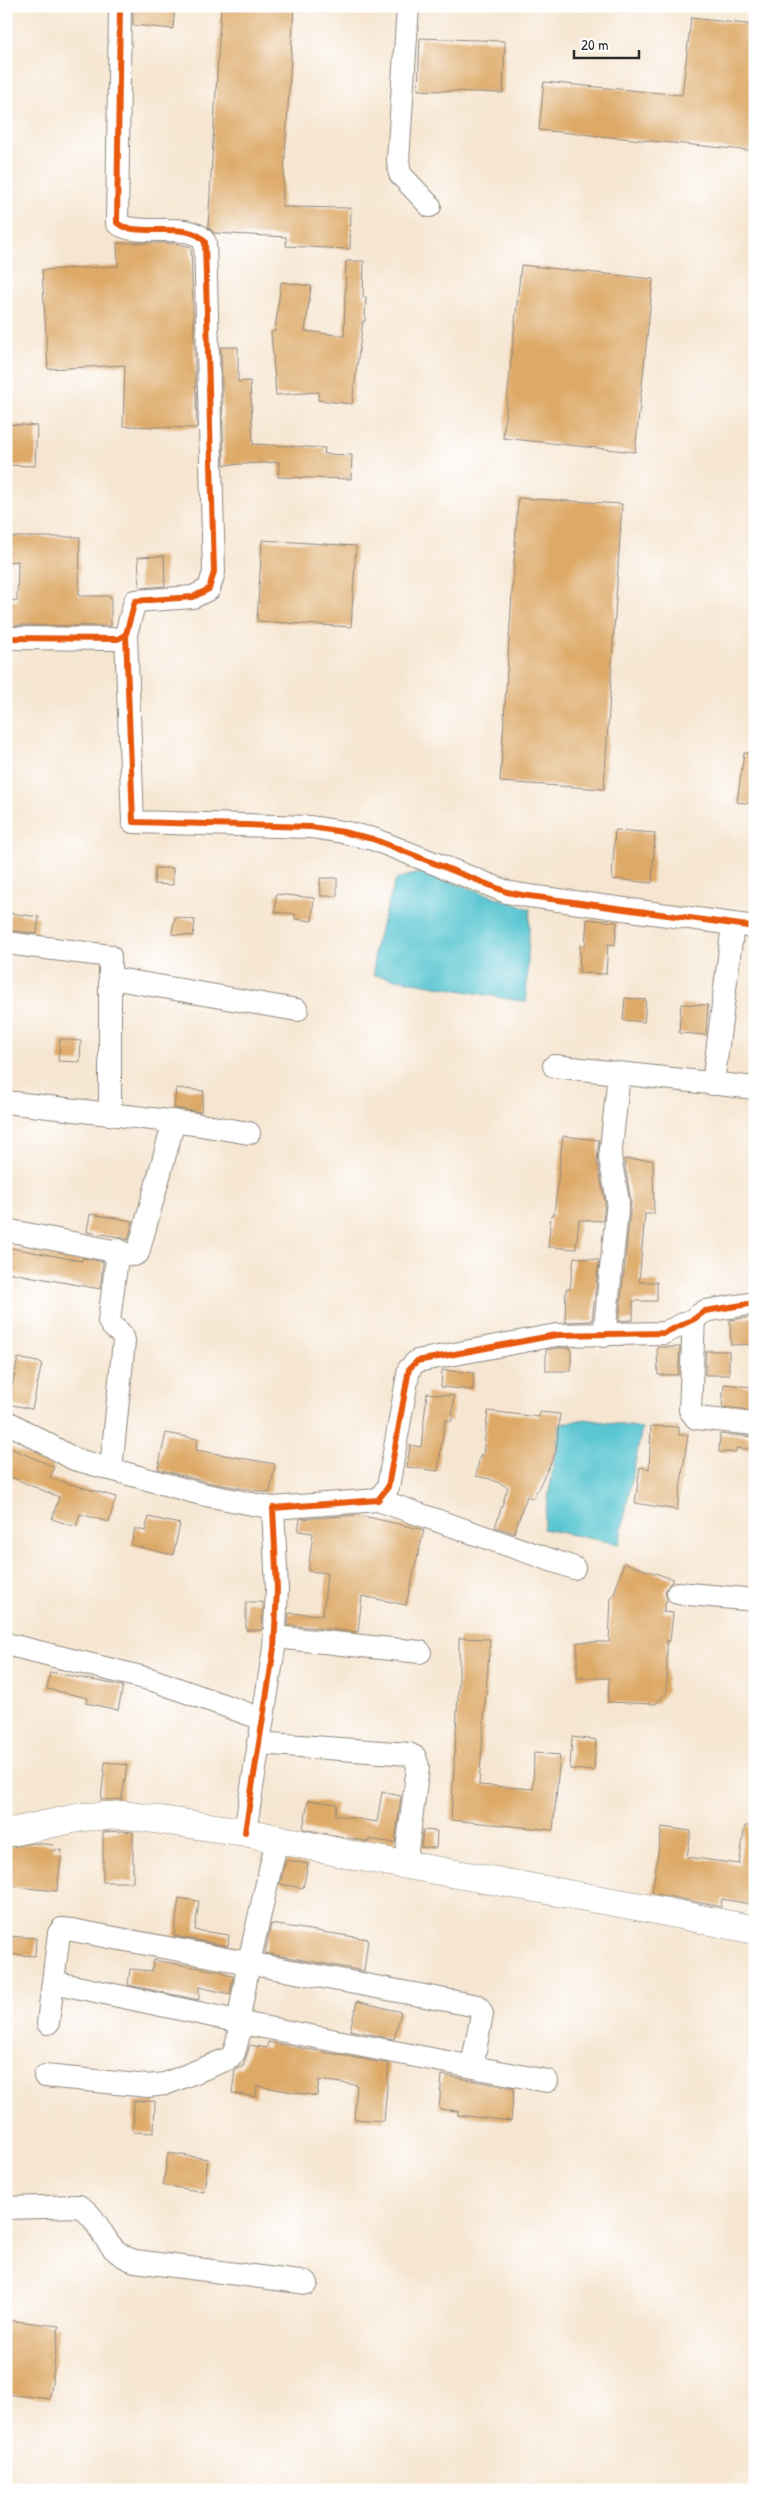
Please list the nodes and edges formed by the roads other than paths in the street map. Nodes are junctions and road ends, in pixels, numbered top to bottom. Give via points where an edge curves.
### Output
1 (120, 6) edge
2 (408, 6) edge
3 (430, 206) dead end
4 (126, 634) junction
5 (6, 638) edge
6 (744, 926) edge
7 (6, 942) edge
8 (111, 978) junction
9 (298, 1010) dead end
10 (554, 1066) dead end
11 (619, 1074) junction
12 (713, 1084) junction
13 (755, 1088) edge
14 (6, 1102) edge
15 (110, 1113) junction
16 (174, 1121) junction
17 (249, 1133) dead end
18 (6, 1230) edge
19 (118, 1250) junction
20 (755, 1303) edge
21 (694, 1320) junction
22 (604, 1336) junction
23 (6, 1421) edge
24 (755, 1424) edge
25 (111, 1469) junction
26 (378, 1500) junction
27 (273, 1508) junction
28 (574, 1568) dead end
29 (678, 1593) dead end
30 (755, 1600) edge
31 (275, 1637) junction
32 (6, 1644) edge
33 (420, 1652) dead end
34 (262, 1719) junction
35 (258, 1743) junction
36 (245, 1832) junction
37 (6, 1833) edge
38 (277, 1838) junction
39 (405, 1865) junction
40 (755, 1930) edge
41 (249, 1962) junction
42 (53, 1982) junction
43 (241, 2022) junction
44 (48, 2023) dead end
45 (472, 2066) junction
46 (45, 2076) dead end
47 (547, 2081) dead end
48 (6, 2208) edge
49 (307, 2283) dead end

1 - 4 street via 117,223 128,228 194,232 205,242 214,572 209,589 197,596 135,601
2 - 3 street via 398,161 400,174
4 - 5 street via 118,639
4 - 6 street via 133,822 311,827 343,832 374,839 522,895
6 - 12 street
7 - 8 street via 108,954 112,963
8 - 9 street
8 - 15 street
10 - 11 street
11 - 12 street
11 - 22 street via 610,1158 618,1201
12 - 13 street
14 - 15 street
15 - 16 street
16 - 17 street
16 - 19 street via 138,1253 134,1255
18 - 19 street
19 - 25 street via 109,1321 122,1334 124,1342
20 - 21 street via 705,1311
21 - 22 street via 664,1333
21 - 24 street via 690,1410 696,1418
22 - 26 street via 556,1335 414,1363 408,1373 388,1487
23 - 25 street via 74,1459
25 - 27 street via 201,1494
26 - 27 street
26 - 28 street
27 - 31 street via 277,1590
29 - 30 street
31 - 33 street
31 - 34 street
32 - 34 street via 153,1680
34 - 35 street
35 - 36 street
35 - 39 street via 415,1757 418,1767
36 - 37 street via 125,1815 82,1817
36 - 38 street
38 - 39 street
38 - 41 street
39 - 40 street
41 - 42 street via 62,1929
41 - 43 street
41 - 45 street via 478,2006 482,2014
42 - 43 street
42 - 44 street
43 - 45 street
43 - 46 street via 230,2058 164,2084 148,2086
45 - 47 street
48 - 49 street via 79,2206 86,2210 115,2252 135,2260

